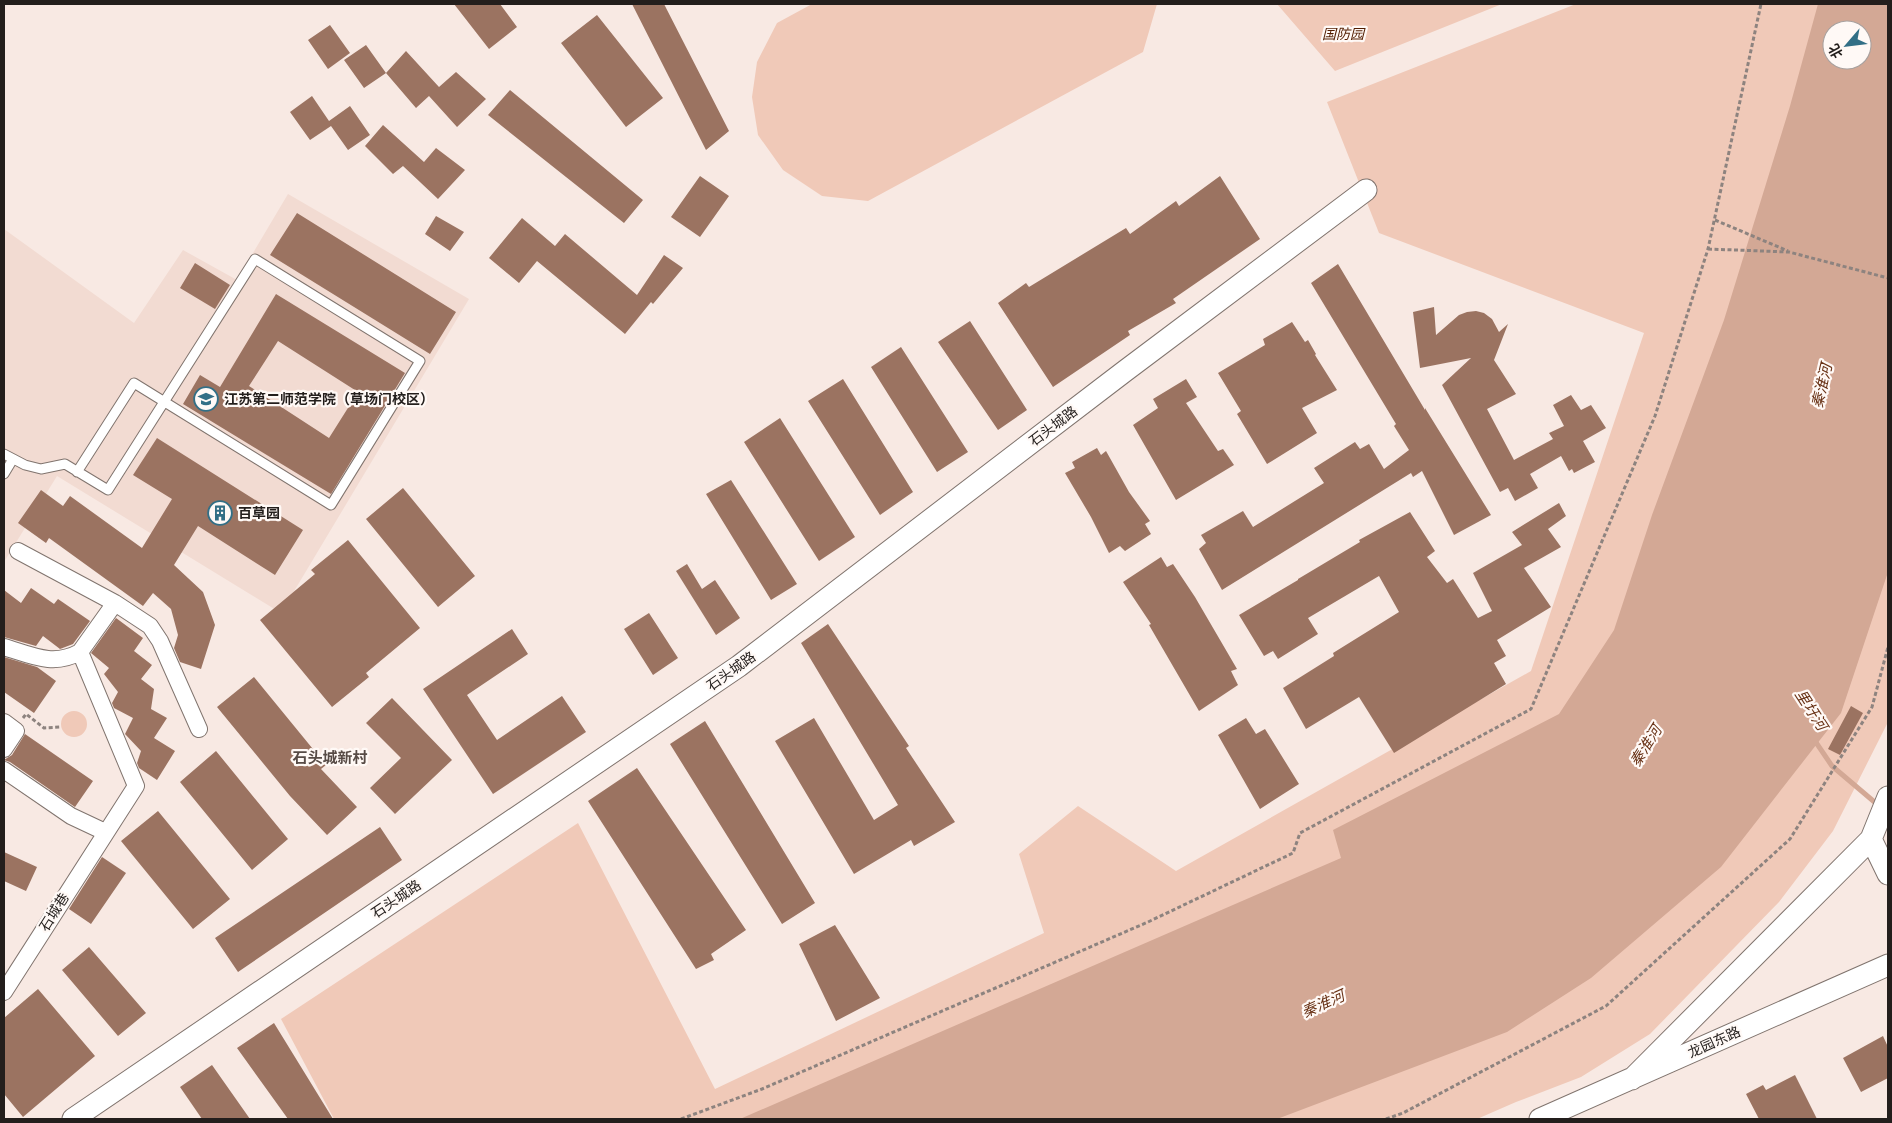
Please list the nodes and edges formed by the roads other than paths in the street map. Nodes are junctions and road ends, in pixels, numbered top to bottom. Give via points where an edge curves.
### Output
1 (1366, 190) dead end
2 (164, 402) junction
3 (4, 454) edge
4 (13, 459) junction
5 (77, 472) junction
6 (4, 474) edge
7 (18, 551) dead end
8 (115, 603) junction
9 (4, 647) edge
10 (80, 652) junction
11 (10, 726) edge
12 (199, 729) dead end
13 (4, 749) edge
14 (4, 770) edge
15 (1888, 797) edge
16 (105, 832) junction
17 (1870, 839) junction
18 (1888, 874) edge
19 (1888, 966) edge
20 (4, 992) edge
21 (1632, 1079) junction
22 (73, 1119) edge
23 (1540, 1119) edge

1 - 22 street, 石头城路 via 739,666
2 - 2 lane via 255,260 420,361 330,505
2 - 5 lane via 108,490
2 - 5 lane via 134,383
3 - 4 lane
4 - 5 lane via 41,468 65,464
4 - 6 lane
7 - 8 street
8 - 10 street
8 - 12 street via 150,626 160,641
9 - 10 street via 50,660 67,659
10 - 16 street, 石城巷 via 136,786
11 - 13 street
14 - 16 street via 71,816
15 - 17 street
16 - 20 street, 石城巷
17 - 18 street
17 - 21 street
19 - 21 street, 龙园东路
21 - 23 street, 龙园东路

